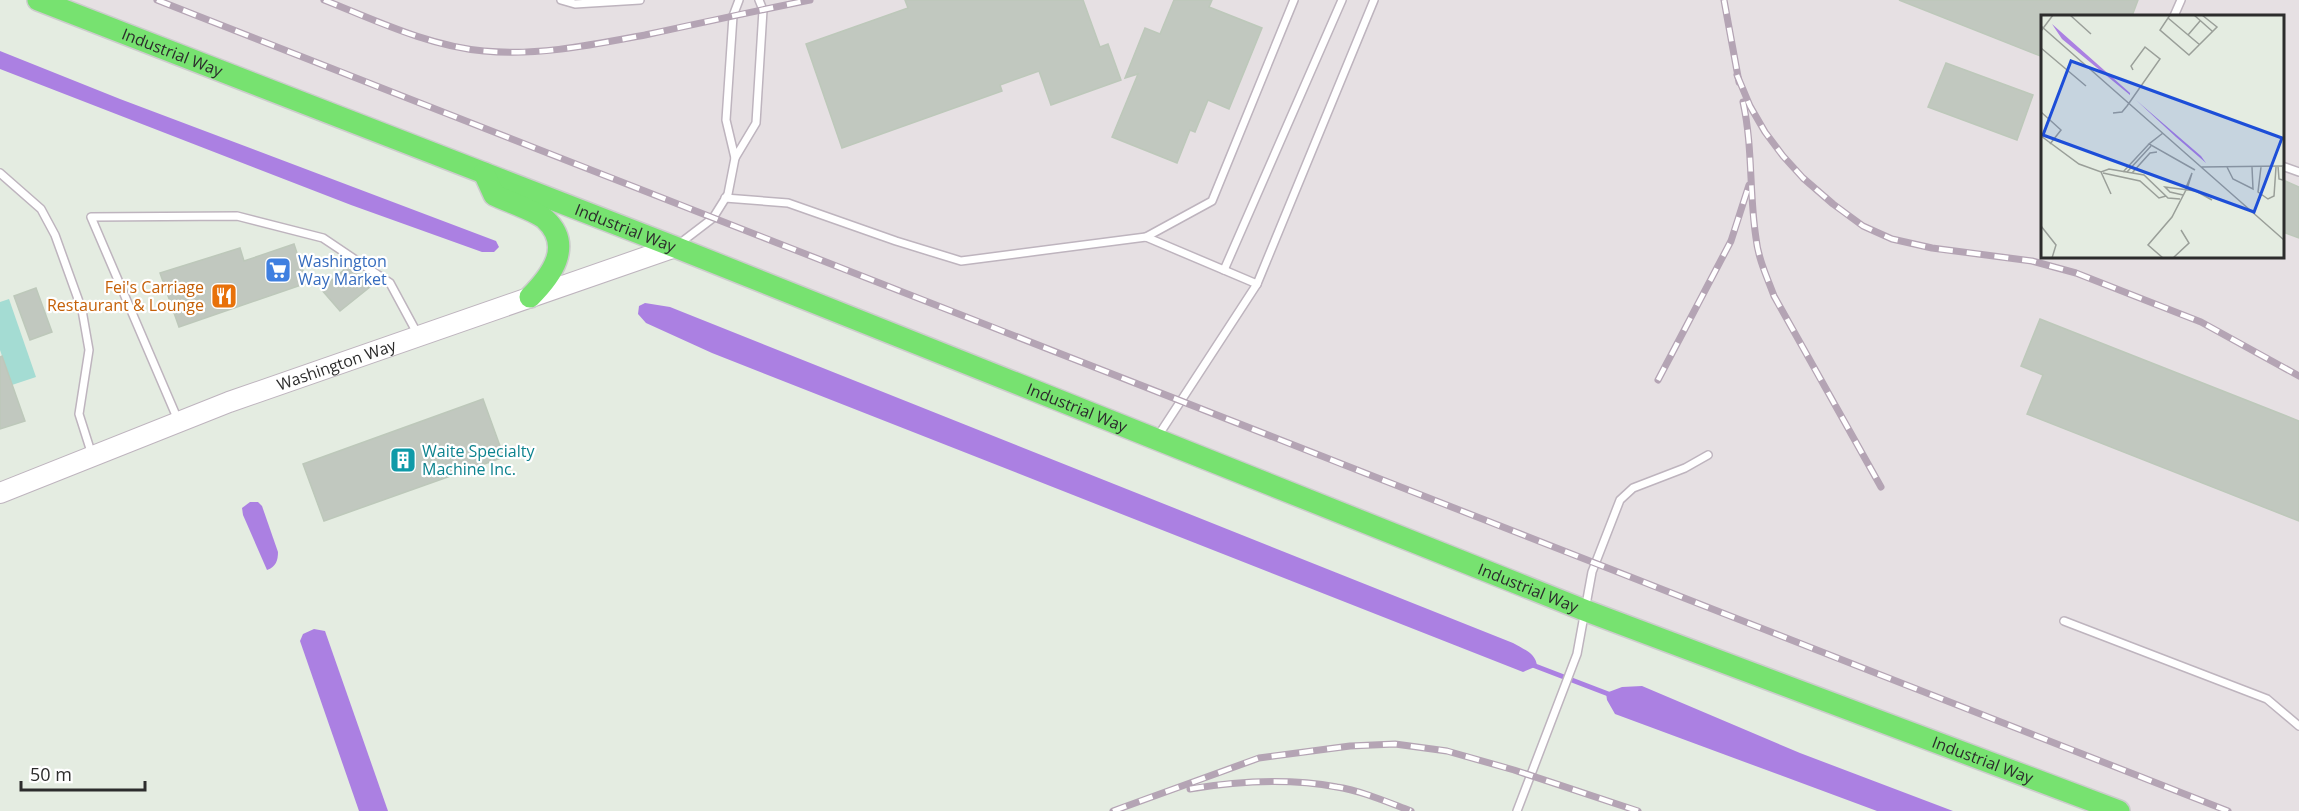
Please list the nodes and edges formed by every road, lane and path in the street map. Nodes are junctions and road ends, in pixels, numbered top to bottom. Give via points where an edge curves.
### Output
1 (38, 0) edge
2 (561, 0) edge
3 (640, 0) edge
4 (739, 0) edge
5 (759, 0) edge
6 (1294, 0) edge
7 (1342, 0) edge
8 (1374, 0) edge
9 (2181, 0) edge
10 (2174, 15) edge
11 (735, 158) junction
12 (2284, 166) edge
13 (2299, 172) edge
14 (0, 173) edge
15 (484, 173) junction
16 (725, 198) junction
17 (1146, 237) junction
18 (675, 247) junction
19 (1224, 270) junction
20 (1257, 284) junction
21 (530, 297) junction
22 (418, 336) junction
23 (179, 422) junction
24 (1155, 440) junction
25 (1708, 455) dead end
26 (92, 456) junction
27 (0, 493) edge
28 (1584, 610) junction
29 (2064, 621) dead end
30 (2299, 726) edge
31 (1517, 811) edge
32 (2119, 811) edge

1 - 15 main road, Industrial Way
2 - 3 lane via 575,4
4 - 11 lane via 733,16 726,120
5 - 11 lane via 763,10 756,123
6 - 17 lane via 1212,201
7 - 19 lane
8 - 20 lane
9 - 10 lane
11 - 16 lane
12 - 13 lane
14 - 26 lane via 41,209 55,235 82,310 89,350 79,414
15 - 18 main road, Industrial Way
15 - 21 main road via 494,195 544,218 558,242 554,270
16 - 17 lane via 788,203 961,261
16 - 18 lane via 713,218
17 - 19 lane
18 - 21 main road, Washington Way
18 - 24 main road, Industrial Way
19 - 20 lane
20 - 24 lane
21 - 22 main road, Washington Way
22 - 23 main road, Washington Way
22 - 23 lane via 390,283 323,238 237,216 91,217
23 - 26 main road, Washington Way
24 - 28 main road, Industrial Way
25 - 28 lane via 1633,488 1620,500 1592,572
26 - 27 main road, Washington Way
28 - 31 lane via 1577,654
28 - 32 main road, Industrial Way
29 - 30 lane via 2267,699

